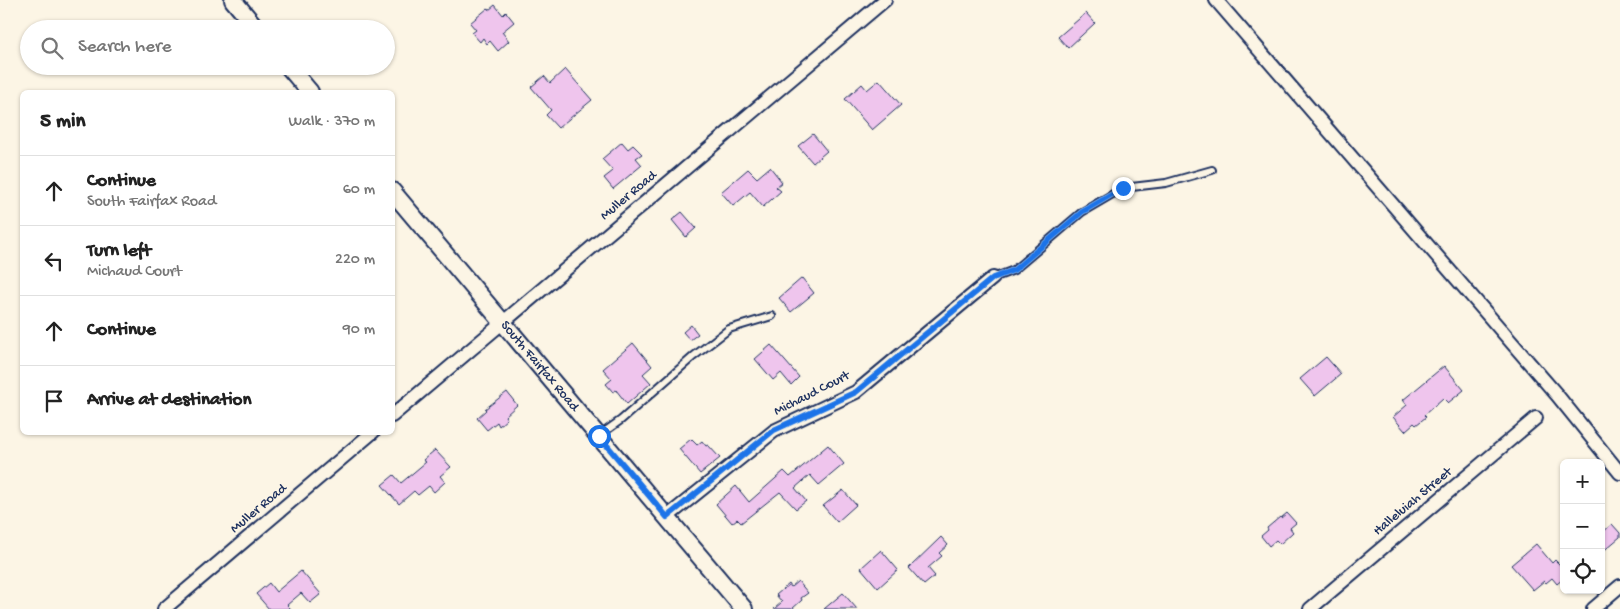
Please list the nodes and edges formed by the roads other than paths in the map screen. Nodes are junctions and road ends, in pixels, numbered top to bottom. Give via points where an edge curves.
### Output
1 (233, 0) edge
2 (885, 0) edge
3 (1216, 0) edge
4 (250, 20) edge
5 (296, 75) edge
6 (308, 90) edge
7 (1212, 170) dead end
8 (395, 195) edge
9 (993, 278) joint
10 (772, 316) dead end
11 (503, 322) junction
12 (395, 413) edge
13 (1536, 418) dead end
14 (369, 435) edge
15 (599, 436) junction
16 (1620, 473) edge
17 (667, 517) junction
18 (1620, 586) edge
19 (164, 609) edge
20 (744, 609) edge
21 (1310, 609) edge
22 (1593, 609) edge

1 - 4 street
2 - 11 street, Muller Road
3 - 16 street via 1557,395
5 - 6 street
7 - 9 lane via 1166,183 1123,188 1082,212 1014,270
8 - 11 street, South Fairfax Road
9 - 17 street, Michaud Court via 856,392 774,430
10 - 15 lane via 729,329
11 - 12 street, Muller Road
11 - 15 street, South Fairfax Road
13 - 21 street, Halleluiah Street
14 - 19 street, Muller Road
15 - 17 street, South Fairfax Road
17 - 20 street, South Fairfax Road
18 - 22 street

